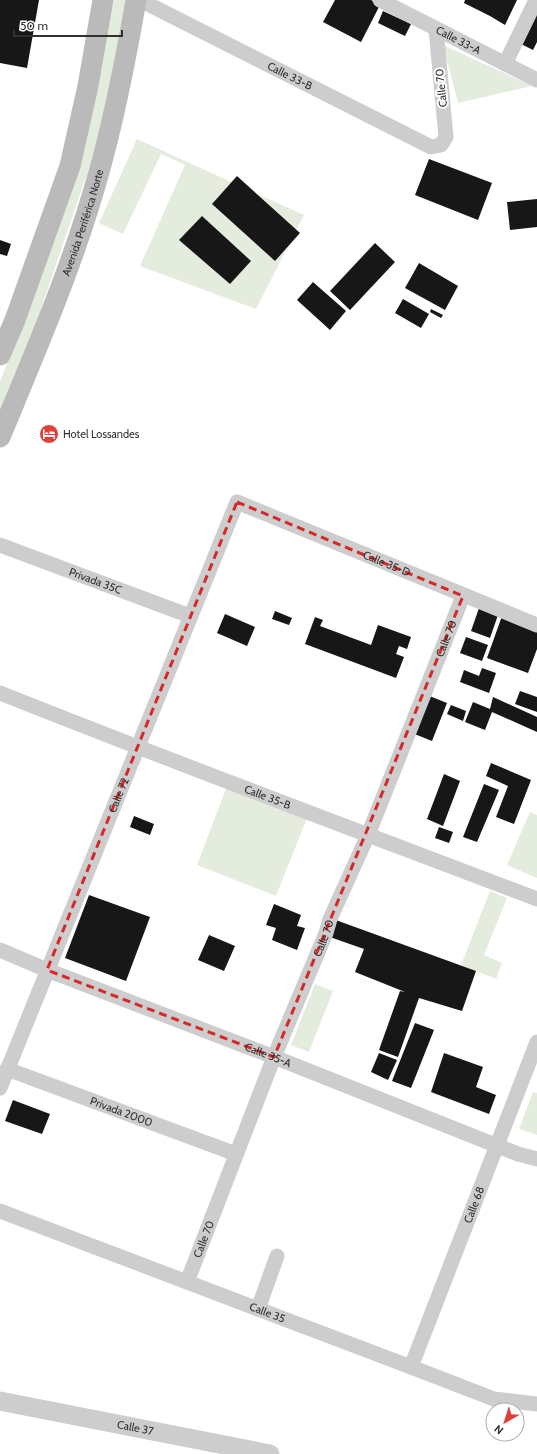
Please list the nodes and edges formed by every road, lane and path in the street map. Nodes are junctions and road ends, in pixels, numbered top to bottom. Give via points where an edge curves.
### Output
1 (103, 0) edge
2 (136, 0) edge
3 (140, 0) edge
4 (380, 0) edge
5 (536, 0) edge
6 (396, 4) edge
7 (436, 29) junction
8 (505, 64) junction
9 (537, 80) edge
10 (441, 145) joint
11 (0, 355) edge
12 (0, 437) edge
13 (237, 502) joint
14 (0, 545) edge
15 (463, 596) junction
16 (190, 616) junction
17 (537, 625) edge
18 (0, 693) edge
19 (138, 748) junction
20 (368, 835) junction
21 (537, 899) edge
22 (0, 950) edge
23 (47, 970) junction
24 (537, 1042) edge
25 (274, 1057) junction
26 (7, 1069) junction
27 (0, 1088) edge
28 (497, 1145) junction
29 (236, 1154) junction
30 (537, 1159) edge
31 (0, 1211) edge
32 (277, 1256) dead end
33 (187, 1282) junction
34 (258, 1309) junction
35 (411, 1367) junction
36 (0, 1401) edge
37 (537, 1404) edge
38 (206, 1448) edge
39 (270, 1454) edge

1 - 11 main road via 88,86 70,166
2 - 12 main road, Avenida Periférica Norte via 118,97 99,173 44,330
3 - 10 street, Calle 33-B via 431,147
4 - 6 street, Calle 33-A
5 - 8 street
6 - 7 street, Calle 33-A
7 - 8 street, Calle 33-A
7 - 10 street, Calle 70 via 446,137
8 - 9 street, Calle 33-A
13 - 15 street, Calle 35-D
13 - 16 street, Calle 72
14 - 16 street, Privada 35C
15 - 17 street, Calle 35-D
15 - 20 street, Calle 70
16 - 19 street, Calle 72
18 - 19 street, Calle 35-B
19 - 20 street, Calle 35-B
19 - 23 street, Calle 72
20 - 21 street, Calle 35-B
20 - 25 street, Calle 70 via 330,919
22 - 23 street, Calle 35-A
23 - 25 street, Calle 35-A
23 - 26 street, Calle 72
24 - 28 street, Calle 68
25 - 28 street, Calle 35-A
25 - 29 street, Calle 70
26 - 27 street, Calle 72
26 - 29 street, Privada 2000
28 - 30 street, Calle 35-A
28 - 35 street, Calle 68
29 - 33 street, Calle 70
31 - 33 street, Calle 35
32 - 34 street
33 - 34 street, Calle 35
34 - 35 street, Calle 35
35 - 37 street, Calle 35 via 494,1399
36 - 38 street, Calle 37
38 - 39 street, Calle 37

